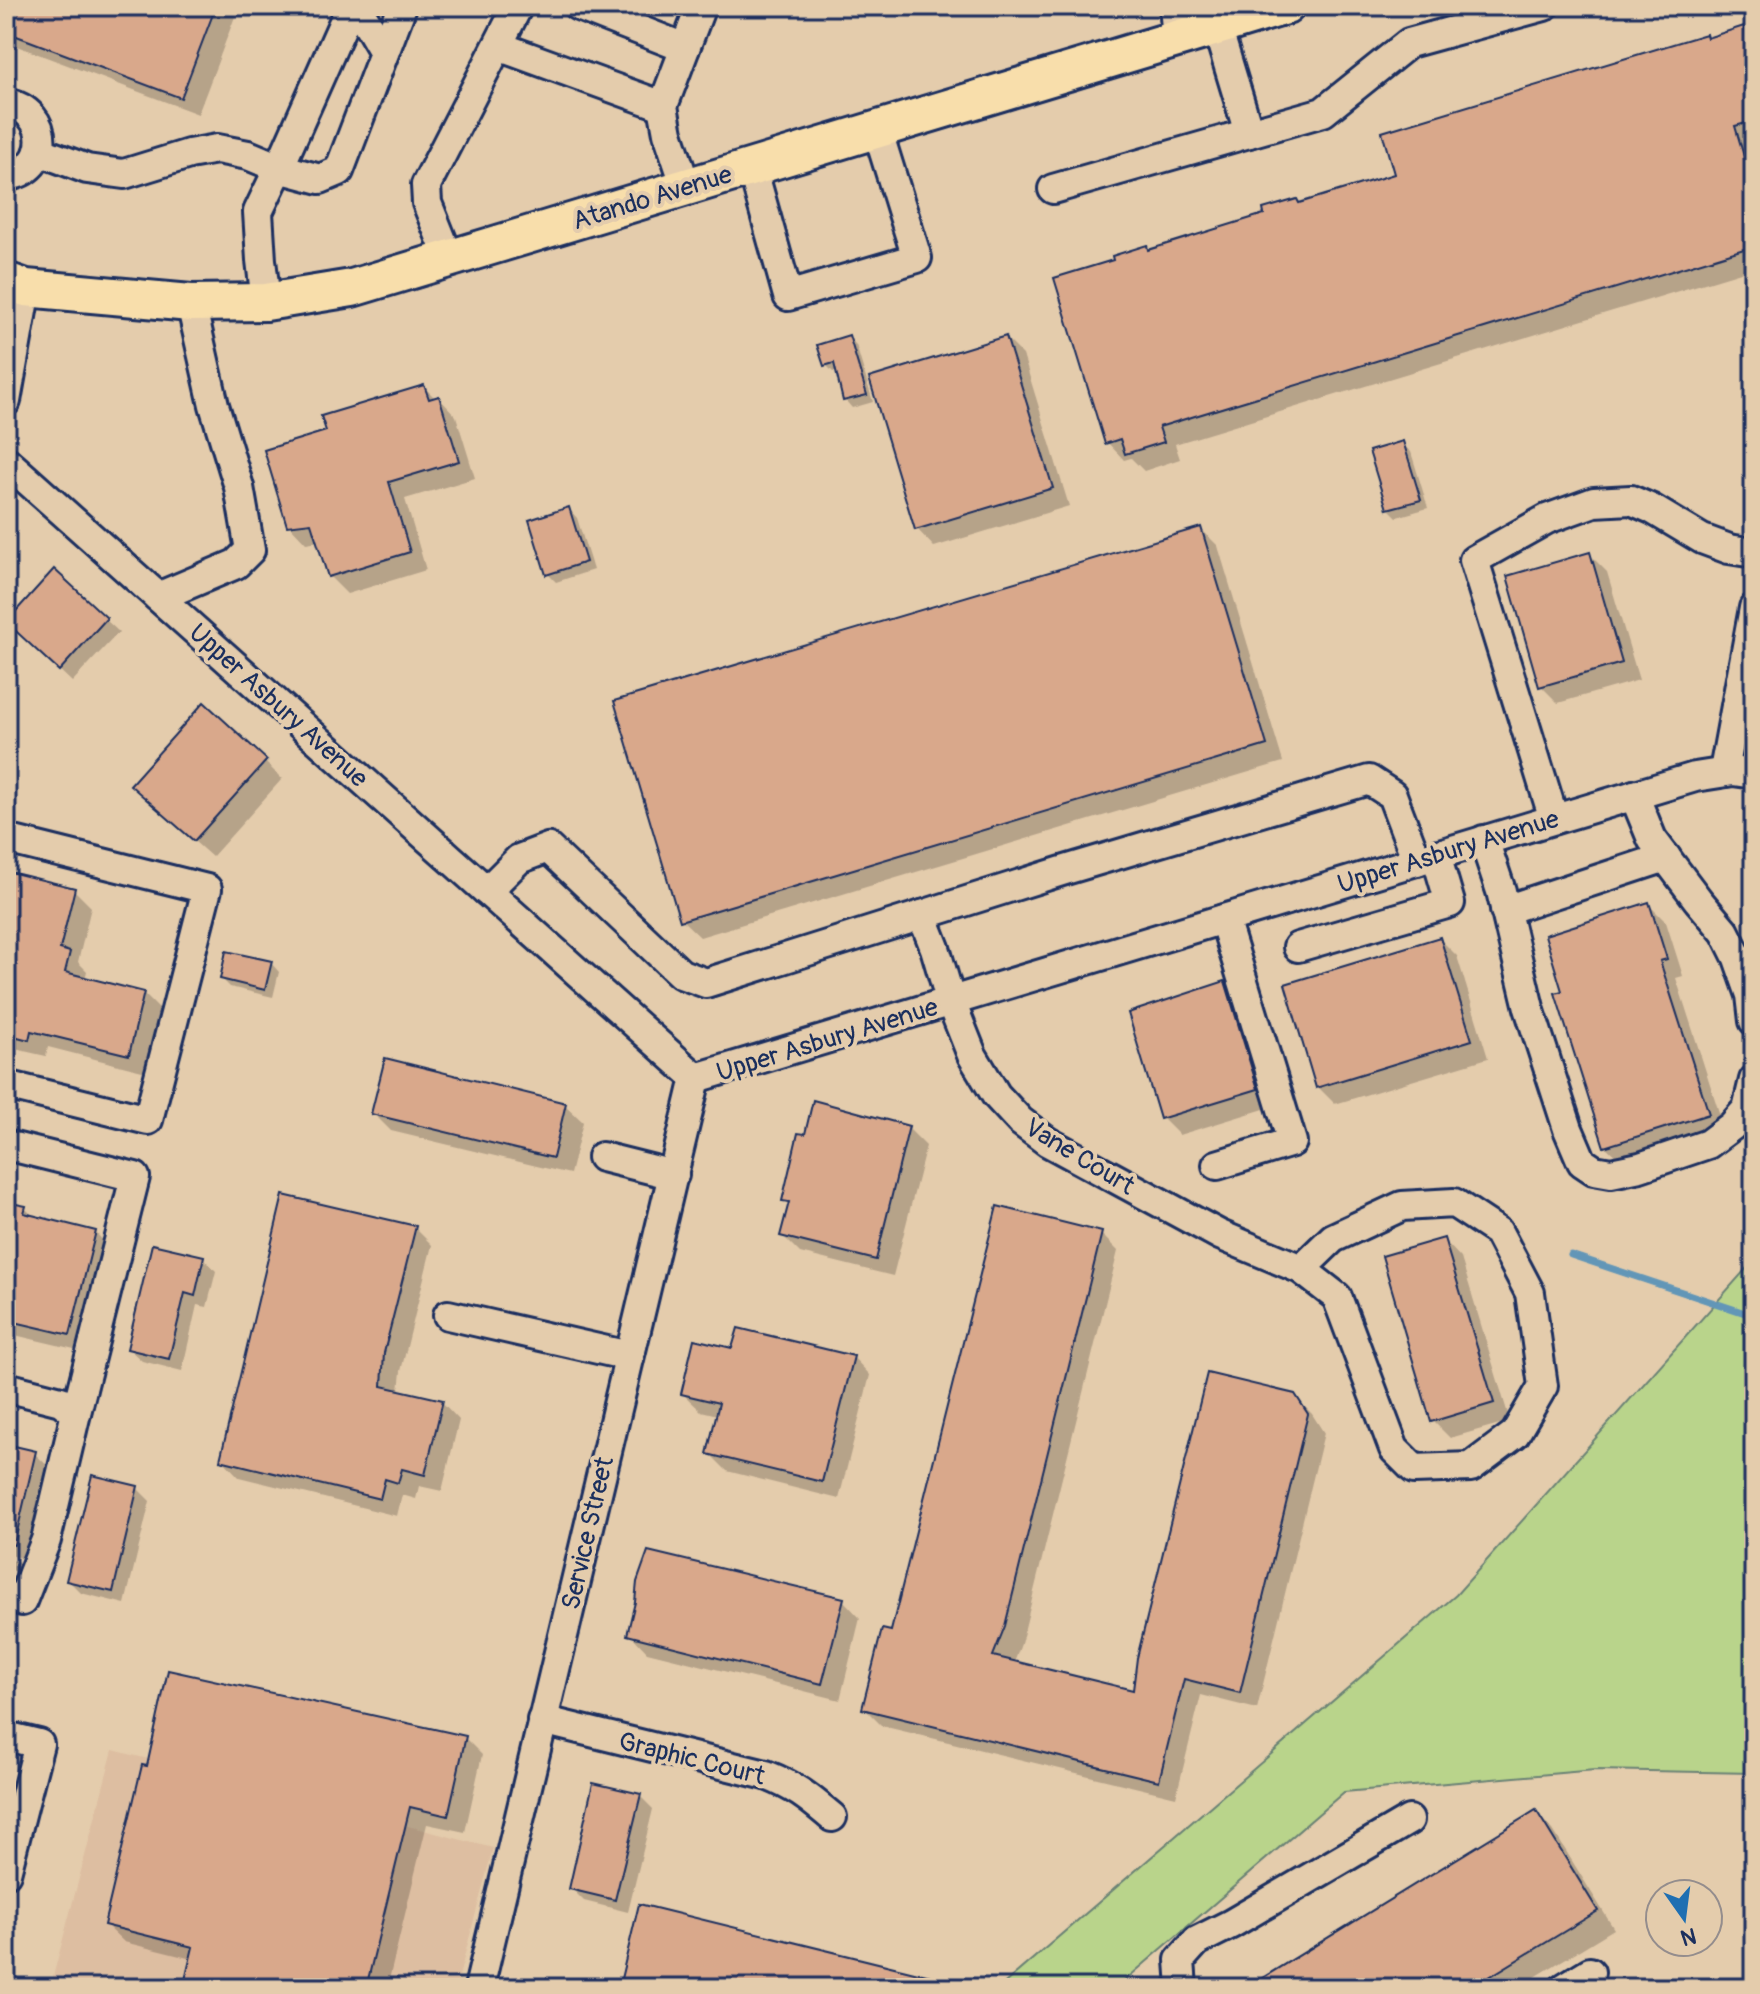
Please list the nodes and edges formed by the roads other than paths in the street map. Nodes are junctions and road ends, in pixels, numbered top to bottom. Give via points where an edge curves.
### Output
1 (351, 6) edge
2 (357, 6) edge
3 (402, 6) edge
4 (518, 6) edge
5 (578, 6) edge
6 (701, 6) edge
7 (1286, 6) edge
8 (1544, 6) edge
9 (1176, 22) edge
10 (1217, 27) junction
11 (498, 46) junction
12 (685, 48) junction
13 (384, 52) junction
14 (6, 103) edge
15 (663, 106) junction
16 (877, 129) junction
17 (1249, 133) junction
18 (39, 151) junction
19 (752, 167) junction
20 (279, 168) junction
21 (6, 176) edge
22 (686, 187) junction
23 (1053, 189) dead end
24 (449, 258) junction
25 (16, 284) edge
26 (266, 302) junction
27 (191, 303) junction
28 (6, 401) edge
29 (6, 461) edge
30 (1754, 553) edge
31 (158, 597) junction
32 (1754, 608) edge
33 (1724, 771) junction
34 (1754, 774) edge
35 (1634, 795) junction
36 (1554, 819) junction
37 (6, 839) edge
38 (1484, 840) junction
39 (1666, 857) junction
40 (1426, 858) junction
41 (487, 891) junction
42 (1505, 910) junction
43 (922, 915) junction
44 (1224, 919) junction
45 (1298, 947) dead end
46 (951, 1002) junction
47 (1754, 1021) edge
48 (696, 1078) junction
49 (1754, 1080) edge
50 (6, 1085) edge
51 (6, 1145) edge
52 (602, 1157) dead end
53 (1217, 1165) dead end
54 (674, 1175) junction
55 (1301, 1269) junction
56 (448, 1315) dead end
57 (629, 1356) junction
58 (6, 1387) edge
59 (69, 1407) junction
60 (6, 1596) edge
61 (542, 1720) junction
62 (6, 1736) edge
63 (832, 1817) dead end
64 (1409, 1820) dead end
65 (6, 1873) edge
66 (1590, 1972) dead end
67 (479, 1988) edge
68 (1182, 1988) edge
69 (1564, 1988) edge

1 - 20 street
2 - 13 street
3 - 13 street
4 - 11 street
5 - 12 street
6 - 12 street
7 - 10 main road, Atando Avenue
8 - 17 street via 1409,43 1323,112
9 - 10 main road, Atando Avenue
9 - 16 main road, Atando Avenue
10 - 17 street
11 - 15 street
11 - 24 street via 426,185 427,203
12 - 15 street
13 - 20 street via 339,171 320,179
14 - 18 street via 35,119
15 - 22 street
16 - 19 main road, Atando Avenue
16 - 19 street via 917,258 788,296
17 - 23 street
18 - 20 street via 87,169 124,174 217,149
18 - 21 street via 22,172
19 - 22 main road, Atando Avenue
20 - 26 street via 258,212
22 - 24 main road, Atando Avenue
24 - 26 main road, Atando Avenue via 352,288
25 - 27 main road, Atando Avenue
25 - 28 street
26 - 27 main road, Atando Avenue
27 - 31 street via 250,550 236,564
29 - 31 street, Upper Asbury Avenue
30 - 36 street via 1702,539 1631,500 1594,502 1547,519 1474,560
31 - 41 street, Upper Asbury Avenue
32 - 33 street
33 - 34 street, Upper Asbury Avenue
33 - 35 street, Upper Asbury Avenue
35 - 36 street, Upper Asbury Avenue
35 - 39 street via 1652,839
36 - 38 street, Upper Asbury Avenue
37 - 50 street via 207,889 148,1120
38 - 40 street, Upper Asbury Avenue
38 - 42 street
39 - 42 street
39 - 47 street via 1725,932 1751,995
40 - 43 street via 1392,795 1369,780
40 - 44 street, Upper Asbury Avenue
40 - 45 street via 1450,903
41 - 43 street via 519,859 548,848 681,974 706,983
41 - 48 street, Upper Asbury Avenue
42 - 49 street via 1529,1008 1582,1162 1611,1173 1708,1144 1747,1109
43 - 46 street, Vane Court
44 - 46 street, Upper Asbury Avenue
44 - 53 street via 1292,1142
46 - 48 street, Upper Asbury Avenue
46 - 55 street, Vane Court via 980,1071 1020,1121 1048,1142 1220,1235
48 - 54 street, Service Street
51 - 59 street via 135,1177
52 - 54 street
54 - 57 street, Service Street
55 - 55 street, Vane Court via 1337,1297 1394,1449 1414,1469 1471,1467 1515,1434 1543,1386 1530,1293 1498,1232 1454,1203 1402,1206 1333,1238
56 - 57 street
57 - 61 street, Service Street
58 - 59 street
59 - 60 street via 46,1540 22,1601
61 - 63 street, Graphic Court via 766,1775 805,1794
61 - 67 street, Service Street
62 - 65 street via 39,1744
64 - 68 street via 1197,1941 1180,1960
66 - 69 street

